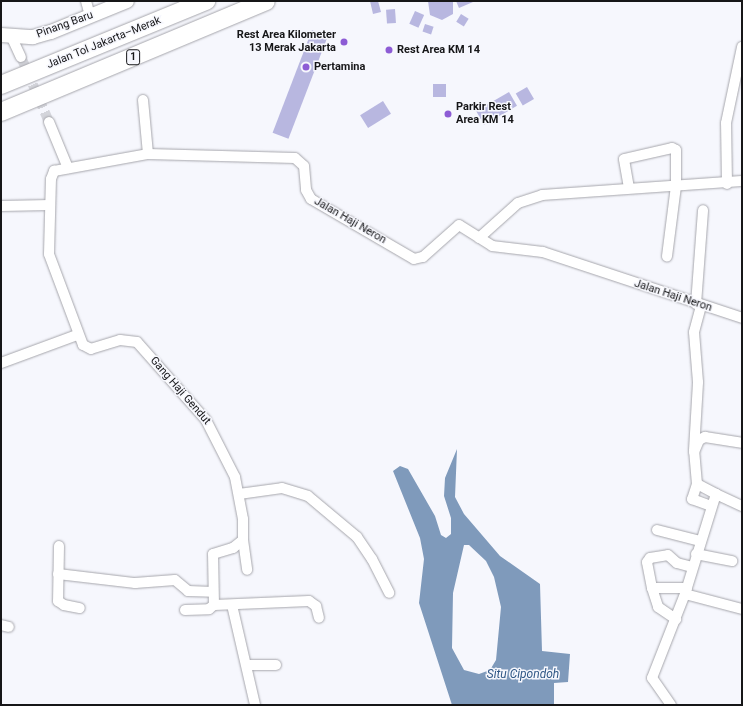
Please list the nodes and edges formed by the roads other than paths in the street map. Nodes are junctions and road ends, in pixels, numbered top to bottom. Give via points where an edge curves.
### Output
1 (86, 1) edge
2 (127, 1) edge
3 (206, 1) edge
4 (266, 1) edge
5 (90, 16) junction
6 (6, 37) edge
7 (742, 47) edge
8 (21, 57) tunnel mouth
9 (1, 85) edge
10 (144, 100) dead end
11 (1, 112) edge
12 (49, 122) tunnel mouth
13 (148, 154) junction
14 (64, 168) junction
15 (742, 181) edge
16 (727, 184) junction
17 (676, 186) junction
18 (629, 188) junction
19 (50, 205) junction
20 (1, 206) edge
21 (703, 210) dead end
22 (479, 238) junction
23 (667, 256) dead end
24 (698, 304) junction
25 (742, 318) edge
26 (77, 334) junction
27 (1, 363) edge
28 (742, 443) edge
29 (694, 452) junction
30 (697, 484) junction
31 (239, 494) junction
32 (716, 494) junction
33 (711, 506) junction
34 (742, 506) edge
35 (657, 530) dead end
36 (243, 540) junction
37 (700, 541) junction
38 (58, 546) dead end
39 (696, 554) junction
40 (732, 561) dead end
41 (692, 567) junction
42 (247, 570) dead end
43 (58, 574) junction
44 (652, 588) junction
45 (686, 591) junction
46 (213, 592) junction
47 (389, 593) dead end
48 (214, 605) junction
49 (232, 605) junction
50 (80, 608) dead end
51 (742, 609) edge
52 (185, 610) dead end
53 (319, 618) dead end
54 (676, 619) junction
55 (248, 665) junction
56 (276, 665) dead end
57 (255, 705) edge
58 (672, 705) edge

1 - 5 street
2 - 5 main road, Pinang Baru
3 - 9 highway, Jalan Tol Jakarta–Merak / 1
4 - 11 highway, 1
5 - 6 main road, Pinang Baru via 51,32
6 - 8 street
7 - 16 street via 726,123
10 - 13 street
12 - 14 street
13 - 14 street, Jalan Haji Neron
13 - 22 street, Jalan Haji Neron via 295,158 304,166 306,190 311,199 417,259 455,226 462,226
14 - 19 street via 51,175
15 - 16 street
16 - 17 street
17 - 18 street
17 - 18 street via 678,153 672,148 624,159
17 - 23 street
18 - 22 street via 555,193 525,200 508,211
19 - 20 street
19 - 26 street via 49,254
21 - 24 street
22 - 24 street, Jalan Haji Neron via 499,248 543,252
24 - 25 street, Jalan Haji Neron
24 - 29 street via 694,332 698,382
26 - 27 street
26 - 31 street, Gang Haji Gendut via 83,345 91,349 127,340 141,346 210,425 228,459
28 - 29 street via 705,437 699,440
29 - 30 street
30 - 32 street
30 - 33 street via 692,499
31 - 36 street, Gang Haji Gendut
31 - 47 street via 282,488 308,496 357,537 372,559
32 - 33 street
32 - 34 street
33 - 37 street
35 - 37 street
36 - 42 street, Gang Haji Gendut
36 - 46 street via 233,548 213,554
37 - 39 street
38 - 43 street
39 - 40 street
39 - 41 street
41 - 44 street via 677,563 672,556 650,558 647,568
41 - 45 street
43 - 46 street via 135,583 175,580 188,591
43 - 50 street via 58,601
44 - 45 street
44 - 54 street via 658,607
45 - 51 street
45 - 54 street
46 - 48 street
48 - 49 street
48 - 52 street via 209,609
49 - 53 street via 309,601 316,606
49 - 55 street
54 - 58 street via 652,678
55 - 56 street
55 - 57 street

